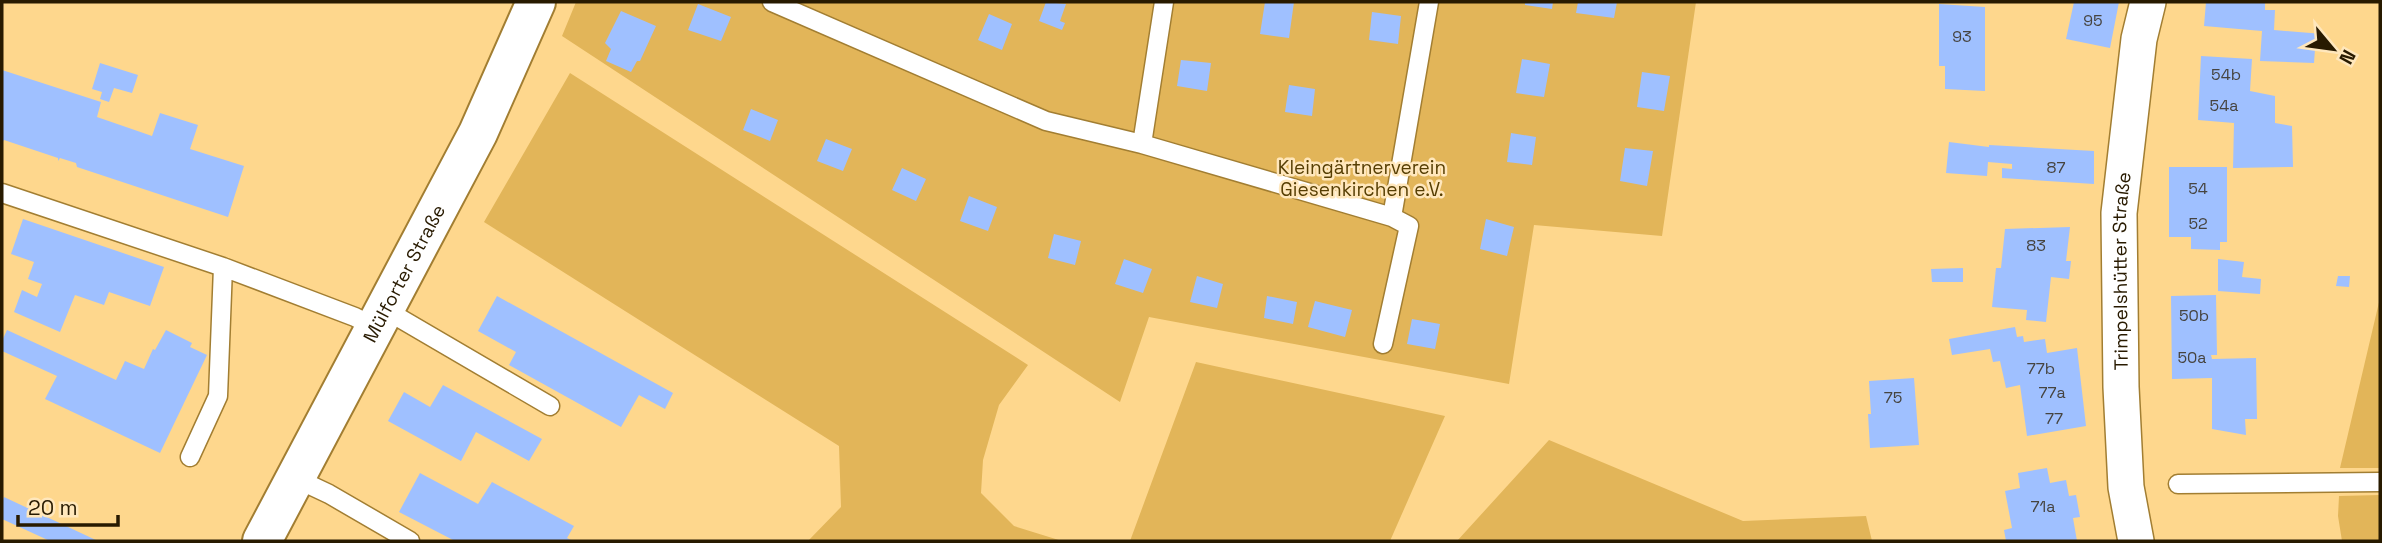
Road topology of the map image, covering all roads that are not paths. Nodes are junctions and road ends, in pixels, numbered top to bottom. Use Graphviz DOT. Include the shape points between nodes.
graph roads {
  1 [pos="536,2"];
  2 [pos="772,2"];
  3 [pos="1164,2"];
  4 [pos="1429,2"];
  5 [pos="2148,2"];
  6 [pos="1142,145"];
  7 [pos="2,193"];
  8 [pos="1392,217"];
  9 [pos="223,268"];
  10 [pos="379,318"];
  11 [pos="1383,344"];
  12 [pos="550,405"];
  13 [pos="190,457"];
  14 [pos="295,478"];
  15 [pos="2380,482"];
  16 [pos="2178,484"];
  17 [pos="262,541"];
  18 [pos="410,541"];
  19 [pos="2136,541"];
  1 -- 10 [label="main road, Mülforter Straße" via="478,133"];
  2 -- 6 [label="lane" via="1046,121"];
  3 -- 6 [label="lane"];
  4 -- 8 [label="lane"];
  5 -- 19 [label="street, Trimpelshütter Straße" via="2139,39 2119,213 2126,487"];
  6 -- 8 [label="lane"];
  7 -- 9 [label="lane"];
  8 -- 11 [label="lane" via="1409,226"];
  9 -- 10 [label="lane" via="355,317"];
  9 -- 13 [label="lane" via="218,396"];
  10 -- 12 [label="lane"];
  10 -- 14 [label="main road, Mülforter Straße"];
  14 -- 17 [label="main road, Mülforter Straße"];
  14 -- 18 [label="lane"];
  15 -- 16 [label="lane"];
}
